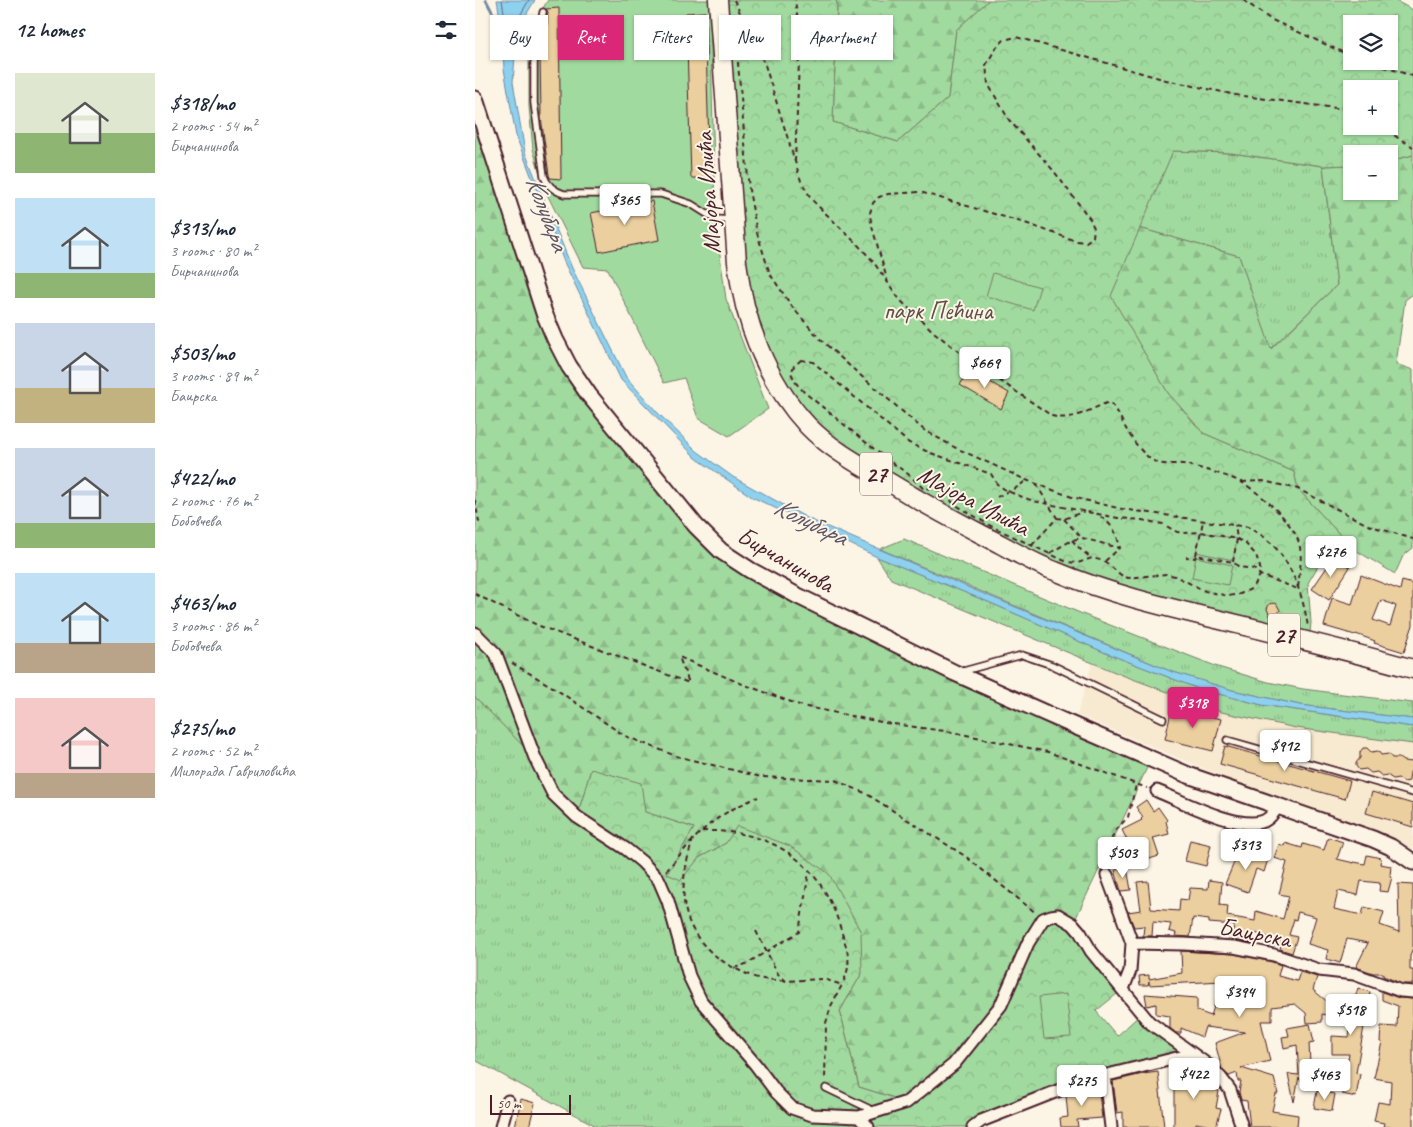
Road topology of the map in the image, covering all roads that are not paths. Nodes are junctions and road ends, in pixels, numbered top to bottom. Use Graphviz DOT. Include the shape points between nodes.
graph roads {
  1 [pos="718,0"];
  2 [pos="543,12"];
  3 [pos="475,99"];
  4 [pos="733,220"];
  5 [pos="475,633"];
  6 [pos="1413,669"];
  7 [pos="955,673"];
  8 [pos="1163,719"];
  9 [pos="1227,740"];
  10 [pos="1157,791"];
  11 [pos="1413,793"];
  12 [pos="1277,807"];
  13 [pos="1413,862"];
  14 [pos="1107,875"];
  15 [pos="1132,943"];
  16 [pos="1123,989"];
  17 [pos="1413,992"];
  18 [pos="1193,1054"];
  19 [pos="1105,1077"];
  20 [pos="826,1088"];
  21 [pos="508,1100"];
  22 [pos="876,1112"];
  23 [pos="859,1117"];
  24 [pos="501,1127"];
  25 [pos="868,1127"];
  26 [pos="973,1127"];
  27 [pos="1111,1127"];
  28 [pos="1242,1127"];
  1 -- 4 [label="main road, Мајора Илића / 27"];
  2 -- 4 [label="lane" via="534,63 534,103 548,185 565,194 661,194 691,204 715,219"];
  3 -- 7 [label="main road, Бирчанинова" via="541,305 555,339 589,395 696,526 721,551 750,570"];
  4 -- 6 [label="main road, Мајора Илића / 27" via="743,299 763,358 800,416 838,451 932,509 1054,571 1117,593"];
  5 -- 23 [label="street" via="496,654 535,758 553,794 577,817 643,862 659,880 689,976 701,1001 792,1108 812,1115"];
  7 -- 8 [label="lane" via="1022,656 1053,664"];
  7 -- 12 [label="main road, Бирчанинова" via="1188,775"];
  9 -- 11 [label="lane"];
  10 -- 12 [label="street" via="1218,818 1237,821 1263,821"];
  12 -- 13 [label="main road, Бирчанинова" via="1373,839"];
  14 -- 15 [label="street"];
  15 -- 16 [label="street" via="1130,971"];
  15 -- 17 [label="street, Баирска" via="1234,947 1274,955 1319,970 1354,974 1401,991"];
  16 -- 18 [label="street" via="1149,1022"];
  16 -- 22 [label="street" via="1073,924 1058,915 1043,919 1027,944 1001,1005 954,1064 907,1102"];
  18 -- 19 [label="street"];
  18 -- 28 [label="street" via="1226,1084"];
  19 -- 26 [label="street" via="1083,1081 981,1120"];
  19 -- 27 [label="street"];
  20 -- 22 [label="lane"];
  21 -- 24 [label="street"];
  22 -- 23 [label="street"];
  23 -- 25 [label="street"];
}
